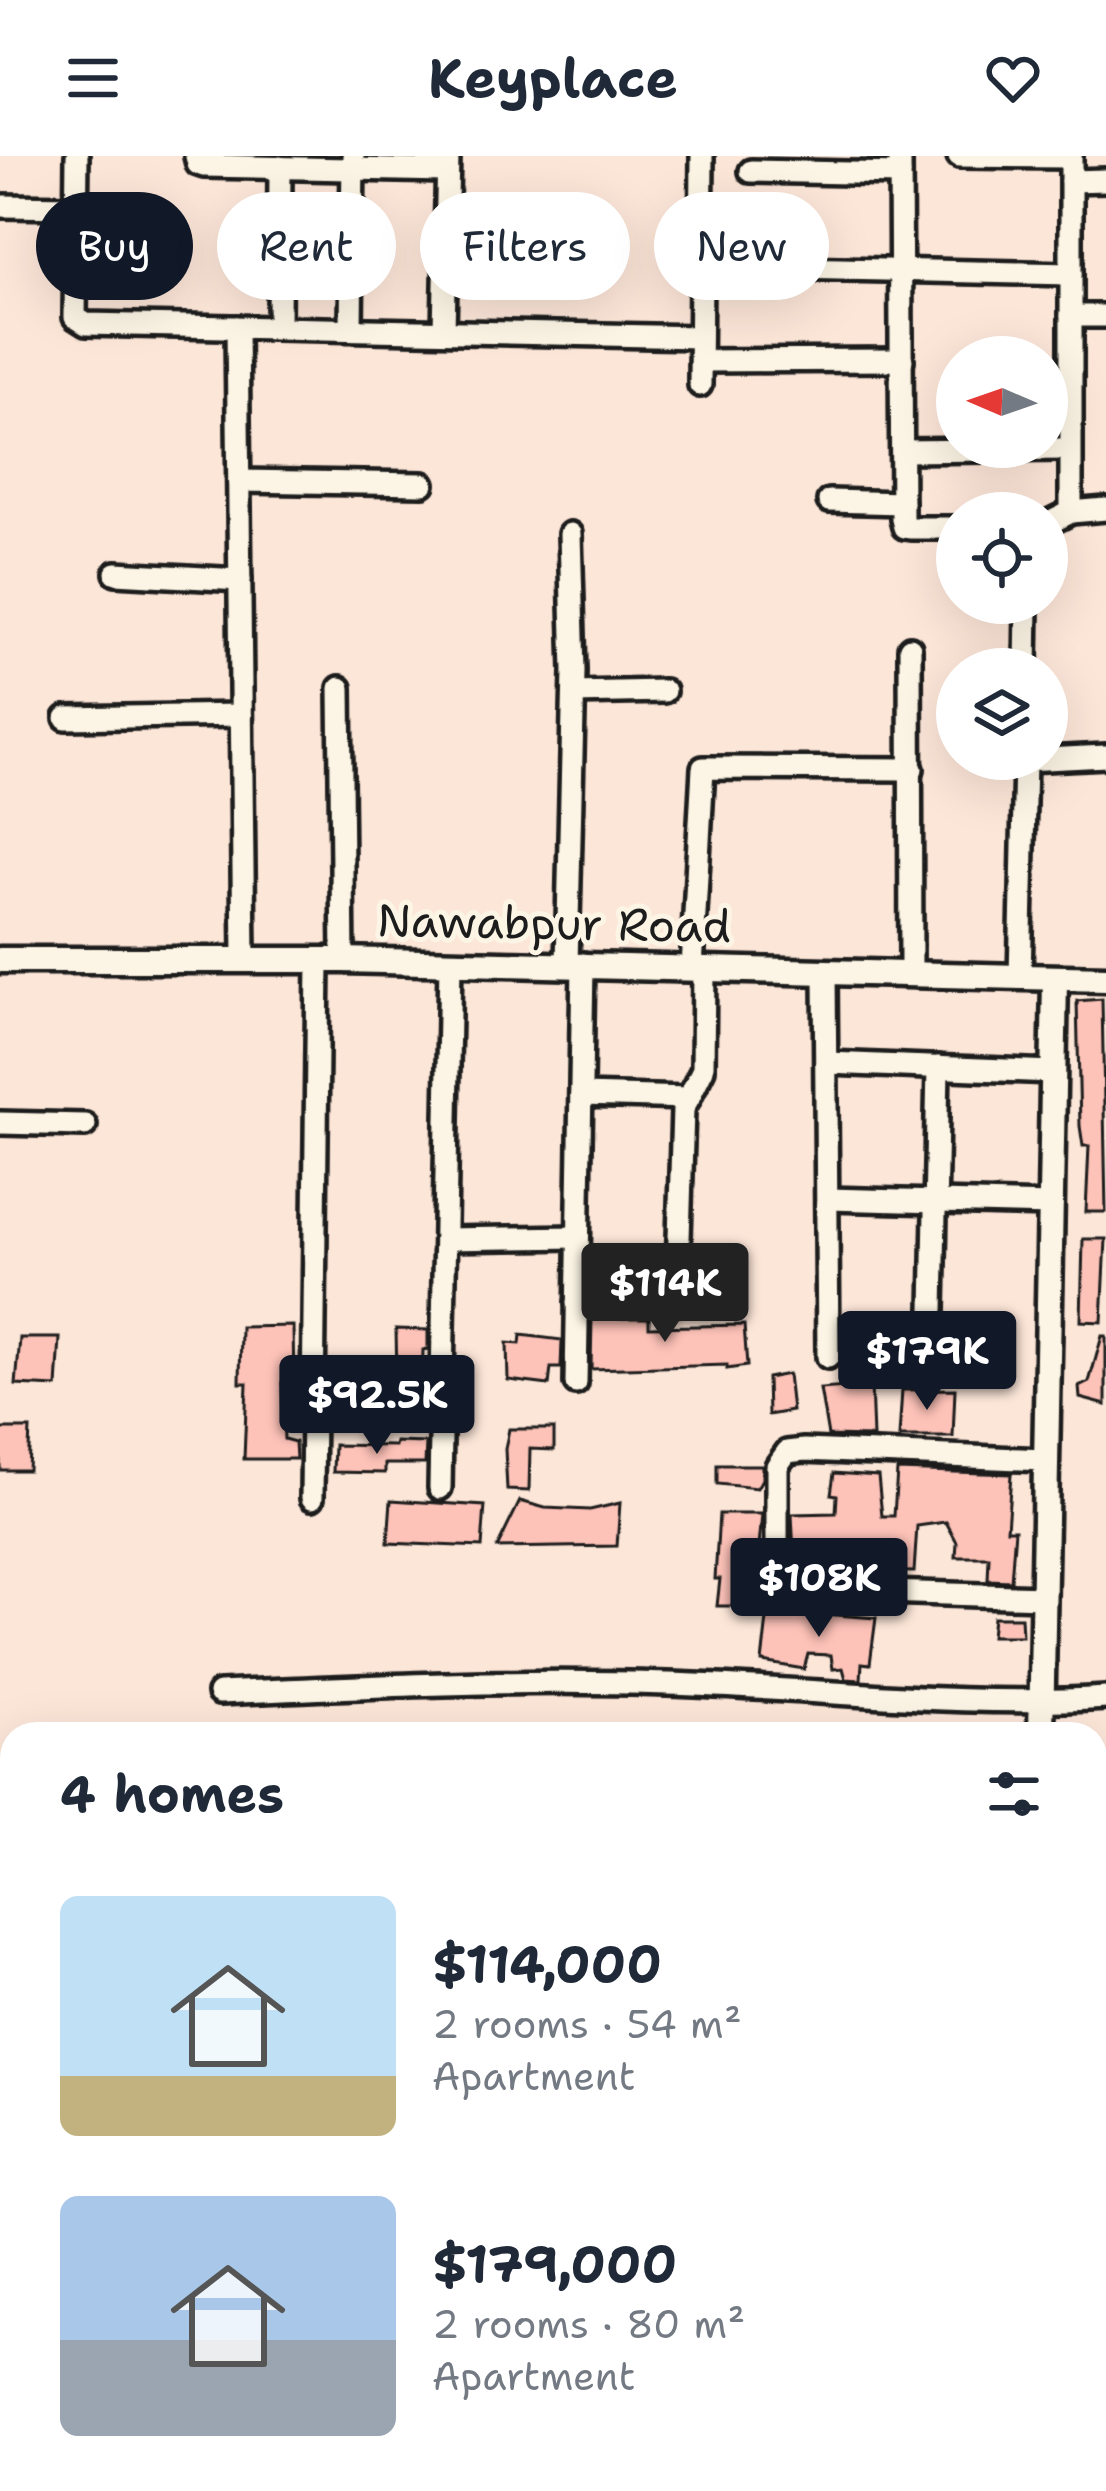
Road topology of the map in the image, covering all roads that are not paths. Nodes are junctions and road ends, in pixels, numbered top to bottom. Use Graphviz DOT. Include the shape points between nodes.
graph roads {
  1 [pos="77,156"];
  2 [pos="196,156"];
  3 [pos="702,156"];
  4 [pos="959,156"];
  5 [pos="353,162"];
  6 [pos="448,163"];
  7 [pos="900,165"];
  8 [pos="1071,165"];
  9 [pos="280,167"];
  10 [pos="751,170"];
  11 [pos="1106,180"];
  12 [pos="77,192"];
  13 [pos="702,192"];
  14 [pos="0,206"];
  15 [pos="36,206"];
  16 [pos="829,270"];
  17 [pos="901,272"];
  18 [pos="1071,274"];
  19 [pos="75,300"];
  20 [pos="701,300"];
  21 [pos="1071,316"];
  22 [pos="1106,316"];
  23 [pos="237,327"];
  24 [pos="279,328"];
  25 [pos="351,329"];
  26 [pos="445,330"];
  27 [pos="700,337"];
  28 [pos="902,360"];
  29 [pos="700,362"];
  30 [pos="700,385"];
  31 [pos="936,450"];
  32 [pos="903,451"];
  33 [pos="238,481"];
  34 [pos="423,484"];
  35 [pos="829,501"];
  36 [pos="902,503"];
  37 [pos="1106,509"];
  38 [pos="1071,512"];
  39 [pos="1068,514"];
  40 [pos="936,527"];
  41 [pos="570,534"];
  42 [pos="116,573"];
  43 [pos="240,580"];
  44 [pos="910,648"];
  45 [pos="340,688"];
  46 [pos="664,691"];
  47 [pos="574,693"];
  48 [pos="242,715"];
  49 [pos="66,718"];
  50 [pos="1106,756"];
  51 [pos="1068,758"];
  52 [pos="911,769"];
  53 [pos="1025,780"];
  54 [pos="244,958"];
  55 [pos="0,960"];
  56 [pos="331,960"];
  57 [pos="450,962"];
  58 [pos="575,964"];
  59 [pos="698,968"];
  60 [pos="825,973"];
  61 [pos="911,973"];
  62 [pos="1020,978"];
  63 [pos="1055,980"];
  64 [pos="1106,980"];
  65 [pos="828,1063"];
  66 [pos="938,1066"];
  67 [pos="1053,1072"];
  68 [pos="581,1095"];
  69 [pos="688,1098"];
  70 [pos="0,1123"];
  71 [pos="86,1125"];
  72 [pos="828,1199"];
  73 [pos="936,1201"];
  74 [pos="1052,1205"];
  75 [pos="578,1238"];
  76 [pos="445,1239"];
  77 [pos="577,1303"];
  78 [pos="933,1310"];
  79 [pos="828,1357"];
  80 [pos="576,1383"];
  81 [pos="1045,1460"];
  82 [pos="440,1488"];
  83 [pos="312,1498"];
  84 [pos="1042,1597"];
  85 [pos="220,1693"];
  86 [pos="1106,1698"];
  87 [pos="1041,1703"];
  88 [pos="1041,1722"];
  1 -- 12 [label="street"];
  2 -- 9 [label="street" via="204,166"];
  3 -- 13 [label="street"];
  4 -- 8 [label="street"];
  5 -- 6 [label="street"];
  5 -- 9 [label="street"];
  5 -- 25 [label="street"];
  6 -- 26 [label="street"];
  7 -- 10 [label="street"];
  7 -- 17 [label="street"];
  8 -- 11 [label="street"];
  8 -- 18 [label="street"];
  9 -- 24 [label="street"];
  14 -- 15 [label="street"];
  16 -- 17 [label="street"];
  17 -- 18 [label="street"];
  17 -- 28 [label="street"];
  18 -- 21 [label="street"];
  19 -- 23 [label="street" via="79,322"];
  20 -- 27 [label="street"];
  21 -- 22 [label="street"];
  21 -- 38 [label="street"];
  23 -- 24 [label="street"];
  23 -- 33 [label="street"];
  24 -- 25 [label="street"];
  25 -- 26 [label="street"];
  26 -- 27 [label="street"];
  27 -- 29 [label="street"];
  28 -- 29 [label="street"];
  28 -- 32 [label="street"];
  29 -- 30 [label="street"];
  31 -- 32 [label="street"];
  32 -- 36 [label="street"];
  33 -- 34 [label="street"];
  33 -- 43 [label="street"];
  35 -- 36 [label="street"];
  36 -- 40 [label="street" via="904,526"];
  37 -- 38 [label="street"];
  38 -- 39 [label="street"];
  41 -- 47 [label="street"];
  42 -- 43 [label="street"];
  43 -- 48 [label="street"];
  44 -- 52 [label="street"];
  45 -- 56 [label="street"];
  46 -- 47 [label="street"];
  47 -- 58 [label="street"];
  48 -- 49 [label="street"];
  48 -- 54 [label="street"];
  50 -- 51 [label="street"];
  52 -- 59 [label="street" via="703,767"];
  52 -- 61 [label="street"];
  53 -- 62 [label="street"];
  54 -- 55 [label="street, Nawabpur Road"];
  54 -- 56 [label="street, Nawabpur Road"];
  56 -- 57 [label="street, Nawabpur Road"];
  56 -- 83 [label="street"];
  57 -- 58 [label="street, Nawabpur Road"];
  57 -- 76 [label="street"];
  58 -- 59 [label="street, Nawabpur Road"];
  58 -- 68 [label="street"];
  59 -- 60 [label="street, Nawabpur Road"];
  59 -- 69 [label="street" via="703,1069"];
  60 -- 61 [label="street, Nawabpur Road"];
  60 -- 65 [label="street"];
  61 -- 62 [label="street, Nawabpur Road"];
  62 -- 63 [label="street, Nawabpur Road"];
  63 -- 64 [label="street, Nawabpur Road"];
  63 -- 67 [label="street"];
  65 -- 66 [label="street"];
  65 -- 72 [label="street"];
  66 -- 67 [label="street"];
  66 -- 73 [label="street"];
  67 -- 74 [label="street"];
  68 -- 69 [label="street"];
  68 -- 75 [label="street"];
  69 -- 77 [label="street" via="676,1303"];
  70 -- 71 [label="street"];
  72 -- 73 [label="street"];
  72 -- 79 [label="street"];
  73 -- 74 [label="street"];
  73 -- 78 [label="street"];
  74 -- 81 [label="street"];
  75 -- 76 [label="street"];
  75 -- 77 [label="street"];
  76 -- 82 [label="street"];
  77 -- 80 [label="street"];
  81 -- 84 [label="street"];
  81 -- 84 [label="street" via="804,1450 787,1452 778,1466 777,1567 790,1589"];
  84 -- 87 [label="street"];
  85 -- 87 [label="street" via="646,1683"];
  86 -- 87 [label="street"];
  87 -- 88 [label="street"];
}
